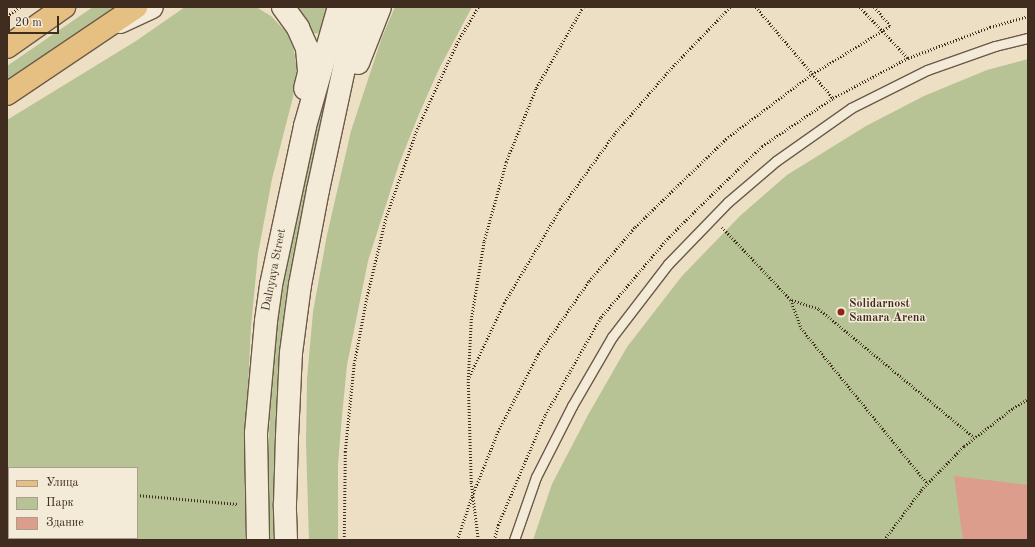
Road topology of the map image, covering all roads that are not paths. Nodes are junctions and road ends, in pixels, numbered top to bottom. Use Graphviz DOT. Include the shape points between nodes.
graph roads {
  1 [pos="64,7"];
  2 [pos="136,7"];
  3 [pos="152,7"];
  4 [pos="283,7"];
  5 [pos="339,7"];
  6 [pos="359,7"];
  7 [pos="380,7"];
  8 [pos="103,30"];
  9 [pos="1028,38"];
  10 [pos="7,47"];
  11 [pos="7,94"];
  12 [pos="318,190"];
  13 [pos="271,285"];
  14 [pos="258,540"];
  15 [pos="286,540"];
  16 [pos="514,540"];
  1 -- 10 [label="main road"];
  2 -- 8 [label="main road"];
  3 -- 8 [label="main road"];
  4 -- 13 [label="main road" via="298,28 307,48 309,73 274,222"];
  5 -- 13 [label="main road, Dalnyaya Street" via="305,126"];
  6 -- 12 [label="main road"];
  7 -- 12 [label="main road" via="362,50"];
  8 -- 11 [label="main road"];
  9 -- 16 [label="lane" via="995,46 927,70 852,108 776,161 728,202 668,264 612,337 572,406 536,477"];
  12 -- 15 [label="main road" via="300,285 292,353 284,504"];
  13 -- 14 [label="main road, Dalnyaya Street" via="256,432"];
}
